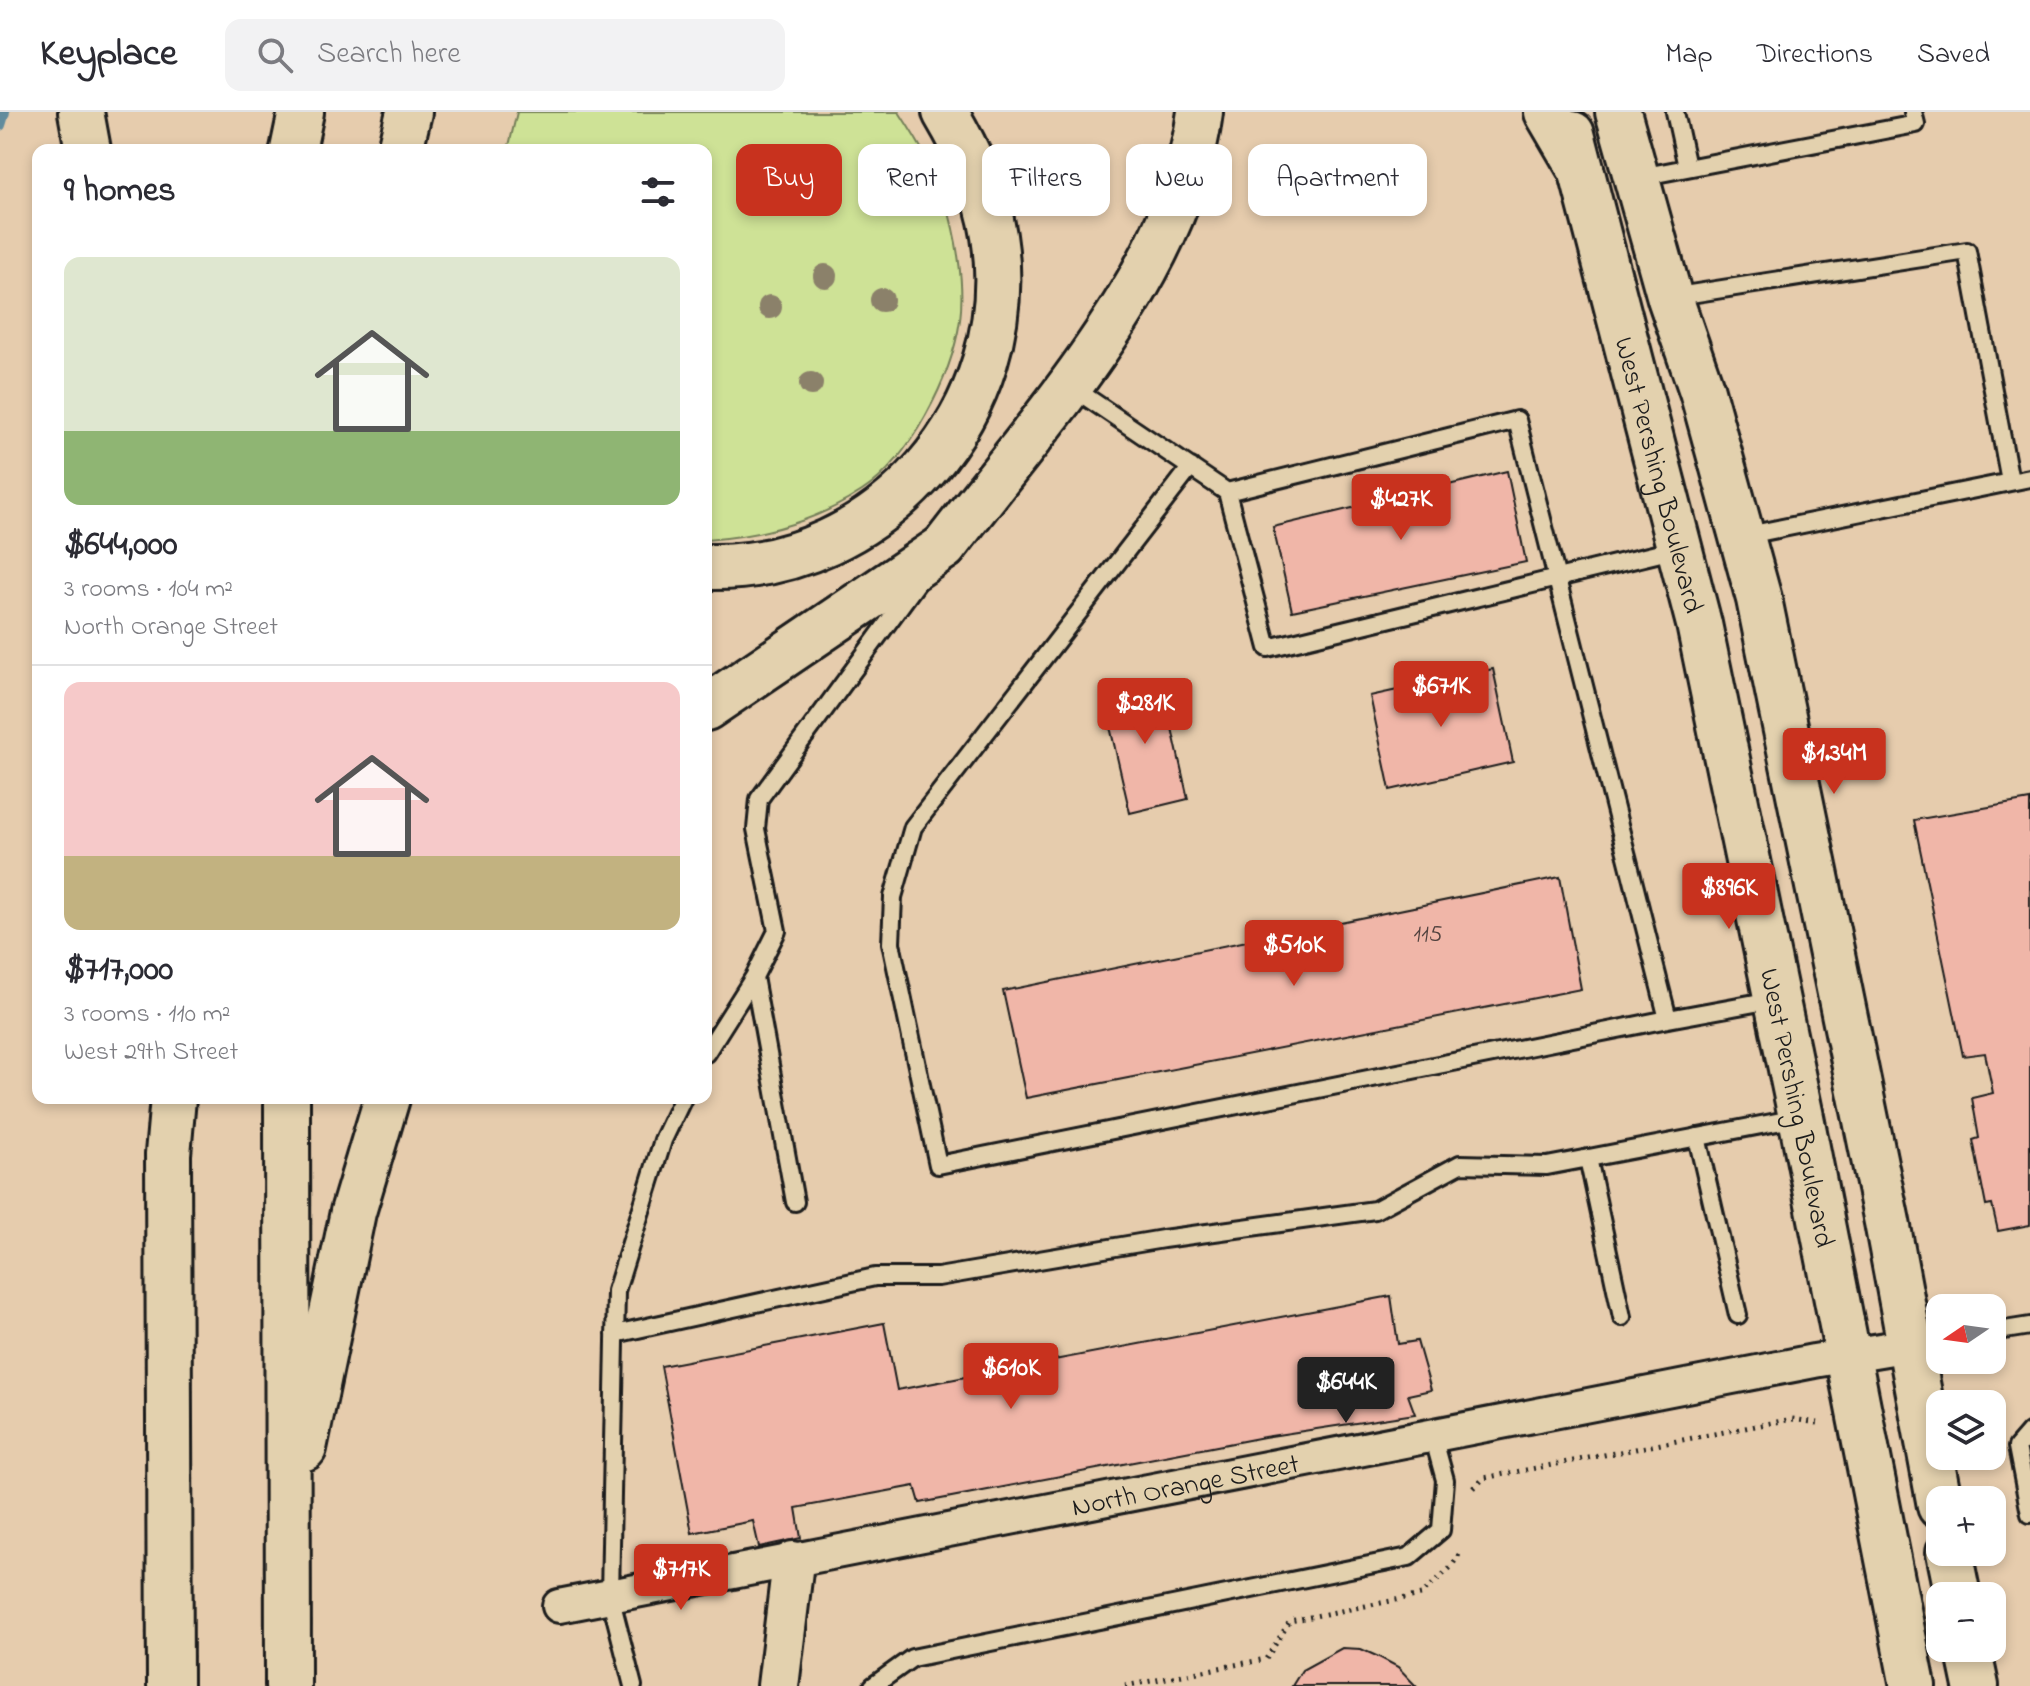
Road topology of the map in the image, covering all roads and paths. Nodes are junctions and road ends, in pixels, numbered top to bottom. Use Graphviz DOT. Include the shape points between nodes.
graph roads {
  1 [pos="81,112"];
  2 [pos="301,112"];
  3 [pos="409,112"];
  4 [pos="945,112"];
  5 [pos="1200,112"];
  6 [pos="1547,112"];
  7 [pos="1567,112"];
  8 [pos="1618,112"];
  9 [pos="1675,112"];
  10 [pos="1913,112"];
  11 [pos="87,144"];
  12 [pos="294,144"];
  13 [pos="401,144"];
  14 [pos="1687,167"];
  15 [pos="1581,170"];
  16 [pos="1634,178"];
  17 [pos="1670,298"];
  18 [pos="1067,384"];
  19 [pos="1191,467"];
  20 [pos="2030,478"];
  21 [pos="2010,481"];
  22 [pos="1227,492"];
  23 [pos="1742,537"];
  24 [pos="944,547"];
  25 [pos="1680,548"];
  26 [pos="712,567"];
  27 [pos="1558,580"];
  28 [pos="712,704"];
  29 [pos="754,977"];
  30 [pos="1778,999"];
  31 [pos="1668,1019"];
  32 [pos="712,1044"];
  33 [pos="166,1104"];
  34 [pos="172,1104"];
  35 [pos="287,1104"];
  36 [pos="385,1104"];
  37 [pos="680,1104"];
  38 [pos="1801,1117"];
  39 [pos="1697,1137"];
  40 [pos="168,1154"];
  41 [pos="1588,1158"];
  42 [pos="795,1202"];
  43 [pos="1738,1315"];
  44 [pos="1622,1317"];
  45 [pos="2030,1327"];
  46 [pos="2006,1330"];
  47 [pos="615,1334"];
  48 [pos="1925,1343"];
  49 [pos="1846,1356"];
  50 [pos="2030,1432"];
  51 [pos="1433,1436"];
  52 [pos="1938,1486"];
  53 [pos="2030,1514"];
  54 [pos="287,1525"];
  55 [pos="793,1562"];
  56 [pos="610,1596"];
  57 [pos="559,1606"];
  58 [pos="1971,1662"];
  59 [pos="170,1686"];
  60 [pos="288,1686"];
  61 [pos="633,1686"];
  62 [pos="778,1686"];
  63 [pos="873,1686"];
  64 [pos="1913,1686"];
  65 [pos="1976,1686"];
  1 -- 11 [label="main road"];
  2 -- 12 [label="main road"];
  3 -- 13 [label="main road"];
  4 -- 26 [label="main road" via="983,188 995,237 997,298 979,384 955,432 914,484 866,523 821,547 781,559"];
  5 -- 18 [label="main road" via="1189,167 1159,250"];
  6 -- 15 [label="main road"];
  7 -- 15 [label="main road, West Pershing Boulevard"];
  8 -- 16 [label="main road, West Pershing Boulevard"];
  9 -- 14 [label="lane"];
  10 -- 14 [label="lane" via="1916,124"];
  14 -- 16 [label="lane"];
  15 -- 25 [label="main road, West Pershing Boulevard"];
  16 -- 17 [label="main road, West Pershing Boulevard"];
  17 -- 21 [label="lane" via="1967,251"];
  17 -- 23 [label="main road, West Pershing Boulevard"];
  18 -- 19 [label="lane"];
  18 -- 24 [label="main road"];
  19 -- 22 [label="lane"];
  19 -- 31 [label="lane" via="913,827 893,897 891,943 938,1165"];
  20 -- 21 [label="lane"];
  21 -- 23 [label="lane"];
  22 -- 27 [label="lane" via="1268,648"];
  22 -- 27 [label="lane" via="1517,420"];
  23 -- 48 [label="main road, West Pershing Boulevard"];
  24 -- 28 [label="main road"];
  24 -- 29 [label="lane" via="759,799 756,829 777,931"];
  25 -- 27 [label="lane"];
  25 -- 30 [label="main road, West Pershing Boulevard"];
  27 -- 31 [label="lane"];
  29 -- 32 [label="lane"];
  29 -- 42 [label="lane"];
  30 -- 31 [label="lane"];
  30 -- 38 [label="main road, West Pershing Boulevard"];
  33 -- 40 [label="main road"];
  34 -- 40 [label="main road"];
  35 -- 54 [label="main road"];
  36 -- 54 [label="main road" via="353,1212"];
  37 -- 47 [label="lane" via="663,1140 616,1291"];
  38 -- 39 [label="lane"];
  38 -- 49 [label="main road, West Pershing Boulevard"];
  39 -- 41 [label="lane"];
  39 -- 43 [label="lane"];
  40 -- 59 [label="main road"];
  41 -- 44 [label="lane"];
  41 -- 47 [label="lane" via="1547,1166 1460,1164 1375,1210 938,1277 875,1277"];
  45 -- 46 [label="lane"];
  47 -- 56 [label="lane"];
  48 -- 49 [label="street, North Orange Street"];
  48 -- 52 [label="main road, West Pershing Boulevard"];
  49 -- 51 [label="street, North Orange Street"];
  49 -- 64 [label="main road, West Pershing Boulevard"];
  50 -- 53 [label="lane" via="2017,1447"];
  51 -- 55 [label="street, North Orange Street"];
  51 -- 63 [label="lane" via="1445,1480 1441,1530 1409,1557 912,1658"];
  54 -- 60 [label="main road"];
  55 -- 56 [label="street, North Orange Street"];
  55 -- 62 [label="street"];
  56 -- 57 [label="street, North Orange Street"];
  56 -- 61 [label="lane"];
  58 -- 65 [label="main road"];
}
